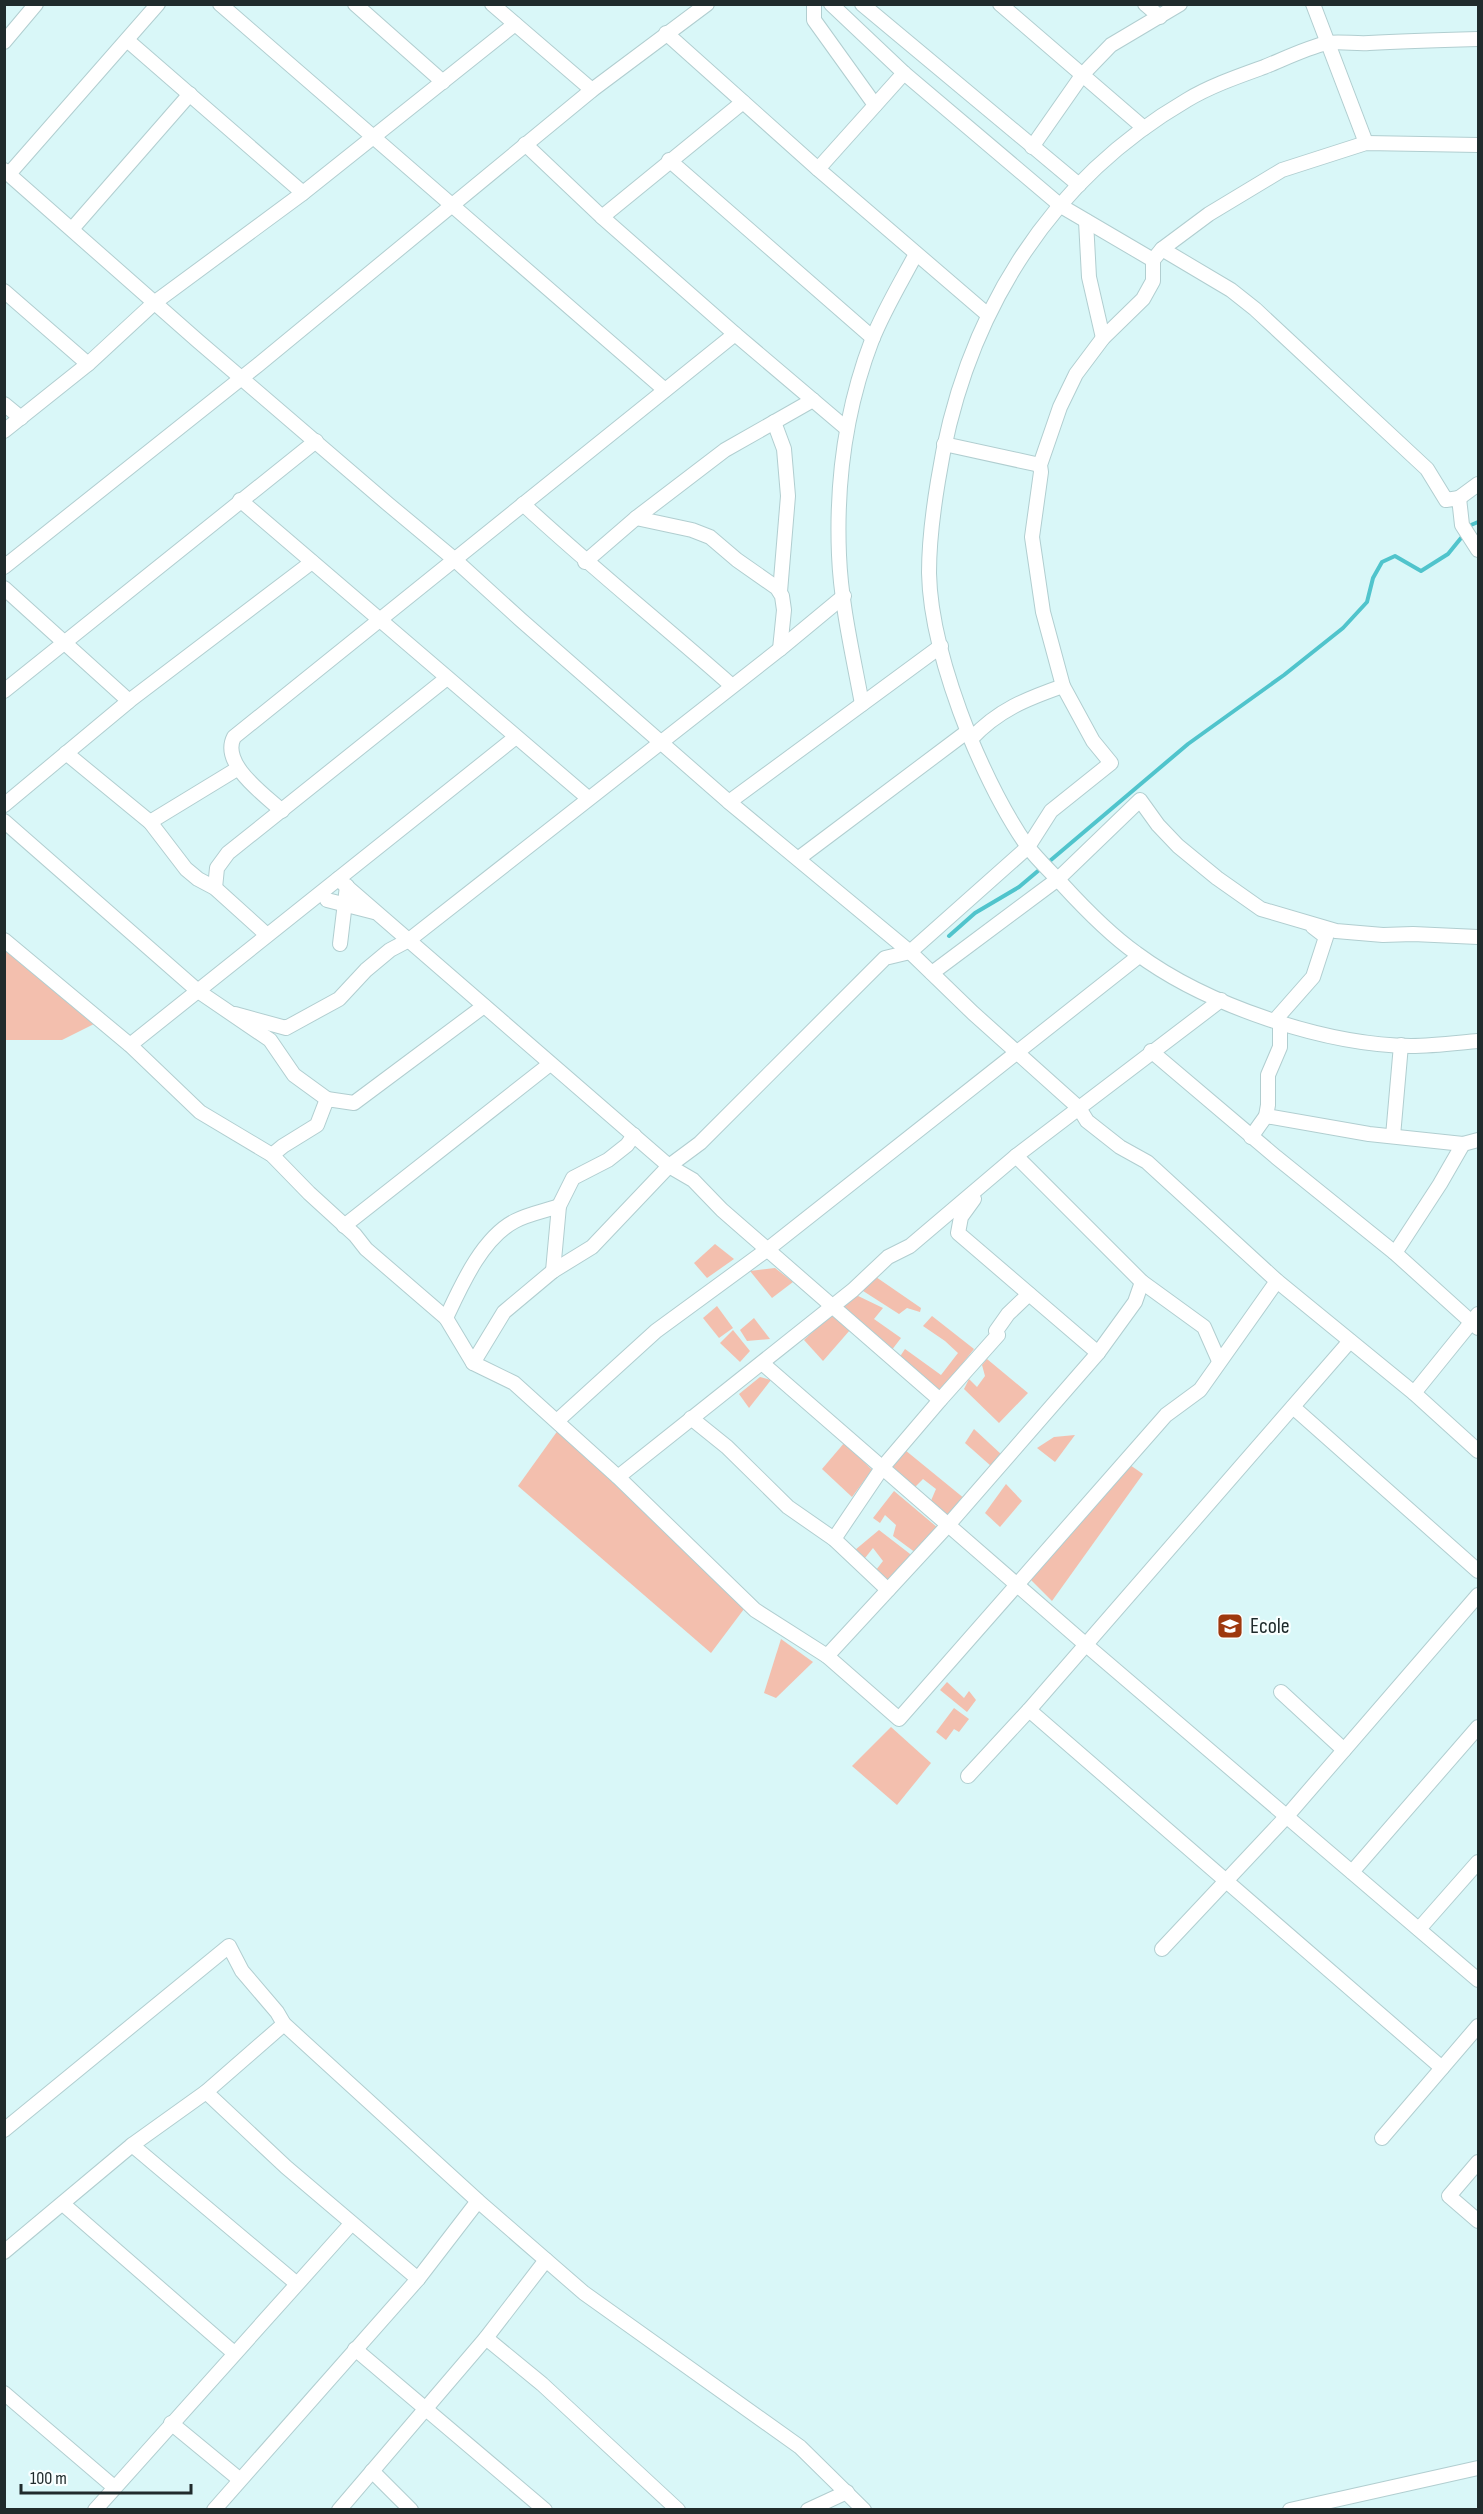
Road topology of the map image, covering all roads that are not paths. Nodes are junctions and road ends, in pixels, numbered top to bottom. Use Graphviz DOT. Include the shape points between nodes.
graph roads {
  1 [pos="36,4"];
  2 [pos="158,4"];
  3 [pos="220,4"];
  4 [pos="355,4"];
  5 [pos="492,4"];
  6 [pos="707,4"];
  7 [pos="814,4"];
  8 [pos="831,4"];
  9 [pos="862,4"];
  10 [pos="1000,4"];
  11 [pos="1145,4"];
  12 [pos="1180,4"];
  13 [pos="1313,4"];
  14 [pos="1160,17"];
  15 [pos="515,24"];
  16 [pos="666,33"];
  17 [pos="1479,39"];
  18 [pos="128,40"];
  19 [pos="4,42"];
  20 [pos="1329,43"];
  21 [pos="904,73"];
  22 [pos="1083,74"];
  23 [pos="443,82"];
  24 [pos="592,90"];
  25 [pos="190,94"];
  26 [pos="743,102"];
  27 [pos="875,105"];
  28 [pos="1144,128"];
  29 [pos="373,137"];
  30 [pos="1366,143"];
  31 [pos="525,144"];
  32 [pos="1479,145"];
  33 [pos="1032,147"];
  34 [pos="669,160"];
  35 [pos="818,169"];
  36 [pos="7,172"];
  37 [pos="1079,185"];
  38 [pos="303,193"];
  39 [pos="452,205"];
  40 [pos="1061,206"];
  41 [pos="602,217"];
  42 [pos="1086,221"];
  43 [pos="72,229"];
  44 [pos="916,254"];
  45 [pos="1158,255"];
  46 [pos="4,291"];
  47 [pos="154,303"];
  48 [pos="988,315"];
  49 [pos="735,334"];
  50 [pos="873,338"];
  51 [pos="1103,338"];
  52 [pos="88,364"];
  53 [pos="242,378"];
  54 [pos="665,390"];
  55 [pos="813,400"];
  56 [pos="4,404"];
  57 [pos="21,418"];
  58 [pos="774,422"];
  59 [pos="847,429"];
  60 [pos="4,431"];
  61 [pos="316,441"];
  62 [pos="944,444"];
  63 [pos="1040,465"];
  64 [pos="1479,484"];
  65 [pos="1459,498"];
  66 [pos="240,500"];
  67 [pos="523,504"];
  68 [pos="636,518"];
  69 [pos="1479,550"];
  70 [pos="454,559"];
  71 [pos="312,562"];
  72 [pos="585,562"];
  73 [pos="4,567"];
  74 [pos="4,588"];
  75 [pos="780,592"];
  76 [pos="844,596"];
  77 [pos="379,619"];
  78 [pos="67,643"];
  79 [pos="941,646"];
  80 [pos="780,649"];
  81 [pos="447,678"];
  82 [pos="731,686"];
  83 [pos="1063,686"];
  84 [pos="4,691"];
  85 [pos="129,701"];
  86 [pos="862,704"];
  87 [pos="969,735"];
  88 [pos="516,736"];
  89 [pos="660,742"];
  90 [pos="66,753"];
  91 [pos="237,769"];
  92 [pos="588,798"];
  93 [pos="729,802"];
  94 [pos="4,805"];
  95 [pos="282,812"];
  96 [pos="4,821"];
  97 [pos="150,822"];
  98 [pos="1028,847"];
  99 [pos="799,858"];
  100 [pos="1058,879"];
  101 [pos="343,883"];
  102 [pos="216,888"];
  103 [pos="327,900"];
  104 [pos="346,905"];
  105 [pos="378,914"];
  106 [pos="1311,925"];
  107 [pos="267,935"];
  108 [pos="1479,937"];
  109 [pos="4,940"];
  110 [pos="409,940"];
  111 [pos="340,944"];
  112 [pos="910,952"];
  113 [pos="1139,956"];
  114 [pos="932,973"];
  115 [pos="198,991"];
  116 [pos="1221,1000"];
  117 [pos="483,1006"];
  118 [pos="235,1014"];
  119 [pos="1278,1020"];
  120 [pos="1479,1041"];
  121 [pos="1401,1045"];
  122 [pos="130,1046"];
  123 [pos="1017,1051"];
  124 [pos="1151,1051"];
  125 [pos="550,1064"];
  126 [pos="327,1099"];
  127 [pos="1079,1108"];
  128 [pos="1266,1116"];
  129 [pos="634,1135"];
  130 [pos="1393,1136"];
  131 [pos="1251,1137"];
  132 [pos="1479,1140"];
  133 [pos="1463,1144"];
  134 [pos="272,1155"];
  135 [pos="1016,1155"];
  136 [pos="669,1166"];
  137 [pos="989,1179"];
  138 [pos="559,1206"];
  139 [pos="344,1226"];
  140 [pos="768,1249"];
  141 [pos="1395,1253"];
  142 [pos="553,1271"];
  143 [pos="1277,1281"];
  144 [pos="1142,1282"];
  145 [pos="1029,1294"];
  146 [pos="832,1306"];
  147 [pos="446,1318"];
  148 [pos="1476,1321"];
  149 [pos="1350,1341"];
  150 [pos="1098,1353"];
  151 [pos="1219,1361"];
  152 [pos="472,1363"];
  153 [pos="762,1363"];
  154 [pos="1414,1393"];
  155 [pos="940,1400"];
  156 [pos="1293,1407"];
  157 [pos="691,1418"];
  158 [pos="557,1421"];
  159 [pos="1479,1451"];
  160 [pos="882,1468"];
  161 [pos="618,1477"];
  162 [pos="949,1524"];
  163 [pos="834,1539"];
  164 [pos="1479,1572"];
  165 [pos="1017,1582"];
  166 [pos="888,1590"];
  167 [pos="1479,1595"];
  168 [pos="1085,1644"];
  169 [pos="827,1656"];
  170 [pos="1281,1692"];
  171 [pos="1029,1710"];
  172 [pos="1479,1727"];
  173 [pos="1344,1750"];
  174 [pos="968,1776"];
  175 [pos="1287,1816"];
  176 [pos="1479,1862"];
  177 [pos="1352,1872"];
  178 [pos="1226,1881"];
  179 [pos="1419,1929"];
  180 [pos="1162,1949"];
  181 [pos="1479,1980"];
  182 [pos="284,2024"];
  183 [pos="1479,2026"];
  184 [pos="1442,2068"];
  185 [pos="206,2092"];
  186 [pos="4,2130"];
  187 [pos="1382,2138"];
  188 [pos="132,2145"];
  189 [pos="1479,2162"];
  190 [pos="478,2201"];
  191 [pos="63,2204"];
  192 [pos="1479,2221"];
  193 [pos="351,2224"];
  194 [pos="4,2252"];
  195 [pos="546,2260"];
  196 [pos="418,2279"];
  197 [pos="296,2283"];
  198 [pos="486,2338"];
  199 [pos="355,2349"];
  200 [pos="234,2353"];
  201 [pos="4,2393"];
  202 [pos="426,2407"];
  203 [pos="171,2424"];
  204 [pos="1479,2468"];
  205 [pos="372,2471"];
  206 [pos="239,2479"];
  207 [pos="114,2487"];
  208 [pos="847,2492"];
  209 [pos="95,2510"];
  210 [pos="214,2510"];
  211 [pos="339,2510"];
  212 [pos="411,2510"];
  213 [pos="545,2510"];
  214 [pos="678,2510"];
  215 [pos="808,2510"];
  216 [pos="864,2510"];
  217 [pos="1290,2510"];
  1 -- 19 [label="street"];
  2 -- 18 [label="street"];
  3 -- 29 [label="street"];
  4 -- 23 [label="street"];
  5 -- 15 [label="street"];
  6 -- 16 [label="street"];
  7 -- 27 [label="street" via="814,20"];
  8 -- 21 [label="street"];
  9 -- 33 [label="street"];
  10 -- 22 [label="street"];
  11 -- 14 [label="street"];
  12 -- 14 [label="street"];
  13 -- 20 [label="street"];
  14 -- 22 [label="street" via="1111,45"];
  15 -- 23 [label="street"];
  15 -- 24 [label="street"];
  16 -- 24 [label="street"];
  16 -- 26 [label="street"];
  17 -- 20 [label="street"];
  18 -- 25 [label="street"];
  18 -- 36 [label="street"];
  20 -- 28 [label="street" via="1189,98"];
  20 -- 30 [label="street"];
  21 -- 27 [label="street"];
  21 -- 40 [label="street"];
  22 -- 28 [label="street"];
  22 -- 33 [label="street"];
  23 -- 29 [label="street"];
  24 -- 31 [label="street"];
  25 -- 38 [label="street"];
  25 -- 43 [label="street"];
  26 -- 34 [label="street"];
  26 -- 35 [label="street"];
  27 -- 35 [label="street"];
  28 -- 37 [label="street"];
  29 -- 38 [label="street"];
  29 -- 39 [label="street"];
  30 -- 32 [label="street"];
  30 -- 45 [label="street" via="1282,170 1209,214"];
  31 -- 39 [label="street"];
  31 -- 41 [label="street"];
  33 -- 37 [label="street"];
  34 -- 41 [label="street"];
  34 -- 50 [label="street"];
  35 -- 44 [label="street"];
  36 -- 43 [label="street"];
  37 -- 40 [label="street"];
  38 -- 47 [label="street"];
  39 -- 53 [label="street"];
  39 -- 54 [label="street"];
  40 -- 42 [label="street"];
  40 -- 48 [label="street" via="1013,270"];
  41 -- 49 [label="street"];
  42 -- 45 [label="street"];
  42 -- 51 [label="street" via="1089,277"];
  43 -- 47 [label="street"];
  44 -- 48 [label="street"];
  44 -- 50 [label="street"];
  45 -- 51 [label="street" via="1153,281 1143,299"];
  45 -- 65 [label="street" via="1231,290 1255,309 1427,469 1446,500"];
  46 -- 52 [label="street"];
  47 -- 52 [label="street"];
  47 -- 53 [label="street"];
  48 -- 62 [label="street" via="955,396"];
  49 -- 54 [label="street"];
  49 -- 55 [label="street"];
  50 -- 59 [label="street"];
  51 -- 63 [label="street" via="1075,376"];
  52 -- 57 [label="street"];
  53 -- 61 [label="street"];
  53 -- 73 [label="street"];
  54 -- 67 [label="street"];
  55 -- 58 [label="street"];
  55 -- 59 [label="street"];
  56 -- 57 [label="street"];
  57 -- 60 [label="street"];
  58 -- 68 [label="street" via="725,450"];
  58 -- 75 [label="street" via="784,449 788,496"];
  59 -- 76 [label="street" via="839,491 839,557"];
  61 -- 66 [label="street"];
  61 -- 70 [label="street"];
  62 -- 63 [label="street"];
  62 -- 79 [label="street" via="932,517 929,576"];
  63 -- 83 [label="street" via="1032,537 1043,612"];
  64 -- 65 [label="street"];
  65 -- 69 [label="street" via="1462,525"];
  66 -- 71 [label="street"];
  66 -- 78 [label="street"];
  67 -- 70 [label="street"];
  67 -- 72 [label="street"];
  68 -- 72 [label="street"];
  68 -- 75 [label="street" via="710,537"];
  70 -- 77 [label="street"];
  70 -- 89 [label="street"];
  71 -- 77 [label="street"];
  71 -- 85 [label="street"];
  72 -- 82 [label="street"];
  74 -- 78 [label="street"];
  75 -- 80 [label="street" via="784,610"];
  76 -- 80 [label="street"];
  76 -- 86 [label="street"];
  77 -- 81 [label="street"];
  77 -- 91 [label="street" via="234,737 232,754"];
  78 -- 84 [label="street"];
  78 -- 85 [label="street"];
  79 -- 86 [label="street"];
  79 -- 87 [label="street"];
  80 -- 82 [label="street"];
  81 -- 88 [label="street"];
  81 -- 95 [label="street"];
  82 -- 89 [label="street"];
  83 -- 87 [label="street" via="1005,710"];
  83 -- 98 [label="street" via="1093,741 1111,763 1051,811"];
  85 -- 90 [label="street"];
  86 -- 93 [label="street"];
  87 -- 98 [label="street"];
  87 -- 99 [label="street"];
  88 -- 92 [label="street"];
  88 -- 101 [label="street"];
  89 -- 92 [label="street"];
  89 -- 93 [label="street"];
  90 -- 94 [label="street"];
  90 -- 97 [label="street"];
  91 -- 95 [label="street"];
  91 -- 97 [label="street"];
  92 -- 110 [label="street"];
  93 -- 99 [label="street"];
  95 -- 102 [label="street" via="228,853 218,868"];
  96 -- 115 [label="street"];
  97 -- 102 [label="street" via="186,869"];
  98 -- 100 [label="street"];
  98 -- 112 [label="street"];
  99 -- 112 [label="street"];
  100 -- 106 [label="street" via="1140,800 1178,846 1244,898 1261,909"];
  100 -- 113 [label="street"];
  100 -- 114 [label="street"];
  101 -- 104 [label="street"];
  101 -- 105 [label="street"];
  101 -- 107 [label="street"];
  102 -- 107 [label="street"];
  103 -- 104 [label="street"];
  104 -- 105 [label="street"];
  104 -- 111 [label="street"];
  105 -- 110 [label="street"];
  106 -- 108 [label="street" via="1383,935"];
  106 -- 119 [label="street" via="1326,937 1313,977"];
  107 -- 115 [label="street"];
  109 -- 122 [label="street"];
  110 -- 117 [label="street"];
  110 -- 118 [label="street" via="374,963 339,999 286,1028"];
  112 -- 114 [label="street"];
  112 -- 136 [label="street" via="885,958 700,1143"];
  113 -- 116 [label="street"];
  113 -- 123 [label="street"];
  114 -- 123 [label="street"];
  115 -- 118 [label="street"];
  115 -- 122 [label="street"];
  116 -- 119 [label="street"];
  116 -- 124 [label="street"];
  117 -- 125 [label="street"];
  117 -- 126 [label="street" via="354,1103"];
  118 -- 126 [label="street" via="270,1040 294,1076"];
  119 -- 121 [label="street" via="1294,1028 1347,1040"];
  119 -- 128 [label="street" via="1280,1047 1268,1076"];
  120 -- 121 [label="street"];
  121 -- 130 [label="street"];
  122 -- 134 [label="street" via="200,1112"];
  123 -- 127 [label="street"];
  123 -- 140 [label="street"];
  124 -- 127 [label="street"];
  124 -- 131 [label="street"];
  125 -- 129 [label="street"];
  125 -- 139 [label="street"];
  126 -- 134 [label="street" via="317,1125"];
  127 -- 135 [label="street"];
  127 -- 143 [label="street" via="1087,1121 1147,1162"];
  128 -- 130 [label="street"];
  128 -- 131 [label="street"];
  129 -- 136 [label="street"];
  129 -- 138 [label="street" via="608,1160 573,1178"];
  130 -- 133 [label="street"];
  131 -- 141 [label="street"];
  132 -- 133 [label="street"];
  133 -- 141 [label="street"];
  134 -- 139 [label="street"];
  135 -- 137 [label="street"];
  135 -- 144 [label="street"];
  136 -- 140 [label="street" via="693,1180"];
  136 -- 142 [label="street" via="592,1247"];
  137 -- 145 [label="street" via="961,1217 958,1233"];
  137 -- 146 [label="street"];
  138 -- 142 [label="street"];
  138 -- 147 [label="street" via="514,1221 493,1239 466,1274"];
  139 -- 147 [label="street"];
  140 -- 146 [label="street"];
  140 -- 158 [label="street" via="656,1331"];
  141 -- 148 [label="street"];
  142 -- 152 [label="street" via="504,1312"];
  143 -- 149 [label="street"];
  143 -- 151 [label="street"];
  144 -- 150 [label="street" via="1135,1302"];
  144 -- 151 [label="street" via="1204,1327"];
  145 -- 150 [label="street"];
  145 -- 155 [label="street" via="1008,1314 996,1331 998,1335"];
  146 -- 153 [label="street"];
  146 -- 155 [label="street"];
  147 -- 152 [label="street"];
  148 -- 154 [label="street"];
  149 -- 154 [label="street"];
  149 -- 156 [label="street"];
  150 -- 162 [label="street"];
  151 -- 165 [label="street" via="1200,1390 1166,1415"];
  152 -- 158 [label="street" via="514,1383"];
  153 -- 157 [label="street"];
  153 -- 160 [label="street"];
  154 -- 159 [label="street"];
  155 -- 160 [label="street"];
  156 -- 164 [label="street"];
  156 -- 168 [label="street"];
  157 -- 161 [label="street"];
  157 -- 163 [label="street" via="788,1507"];
  158 -- 161 [label="street"];
  160 -- 162 [label="street"];
  160 -- 163 [label="street"];
  161 -- 169 [label="street" via="755,1610"];
  162 -- 165 [label="street"];
  162 -- 166 [label="street"];
  163 -- 166 [label="street"];
  165 -- 168 [label="street"];
  165 -- 169 [label="street" via="898,1719"];
  166 -- 169 [label="street"];
  167 -- 173 [label="street"];
  168 -- 171 [label="street"];
  168 -- 175 [label="street"];
  170 -- 173 [label="street"];
  171 -- 174 [label="street"];
  171 -- 178 [label="street"];
  172 -- 177 [label="street"];
  173 -- 175 [label="street"];
  175 -- 177 [label="street"];
  175 -- 178 [label="street"];
  176 -- 179 [label="street"];
  177 -- 179 [label="street"];
  178 -- 180 [label="street"];
  178 -- 184 [label="street"];
  179 -- 181 [label="street"];
  182 -- 185 [label="street"];
  182 -- 186 [label="street" via="242,1971 229,1946"];
  182 -- 190 [label="street"];
  183 -- 184 [label="street"];
  184 -- 187 [label="street"];
  185 -- 188 [label="street"];
  185 -- 193 [label="street"];
  188 -- 191 [label="street"];
  188 -- 197 [label="street"];
  189 -- 192 [label="street" via="1449,2196"];
  190 -- 195 [label="street"];
  190 -- 196 [label="street"];
  191 -- 194 [label="street"];
  191 -- 200 [label="street"];
  193 -- 196 [label="street"];
  193 -- 197 [label="street"];
  195 -- 198 [label="street"];
  195 -- 208 [label="street" via="632,2329 800,2447"];
  196 -- 199 [label="street"];
  197 -- 200 [label="street"];
  198 -- 202 [label="street"];
  198 -- 214 [label="street" via="542,2384"];
  199 -- 202 [label="street"];
  199 -- 206 [label="street"];
  200 -- 203 [label="street"];
  201 -- 207 [label="street"];
  202 -- 205 [label="street"];
  202 -- 213 [label="street"];
  203 -- 206 [label="street"];
  203 -- 207 [label="street"];
  204 -- 217 [label="street"];
  205 -- 211 [label="street"];
  205 -- 212 [label="street"];
  206 -- 210 [label="street"];
  207 -- 209 [label="street"];
  208 -- 215 [label="street"];
  208 -- 216 [label="street"];
}
